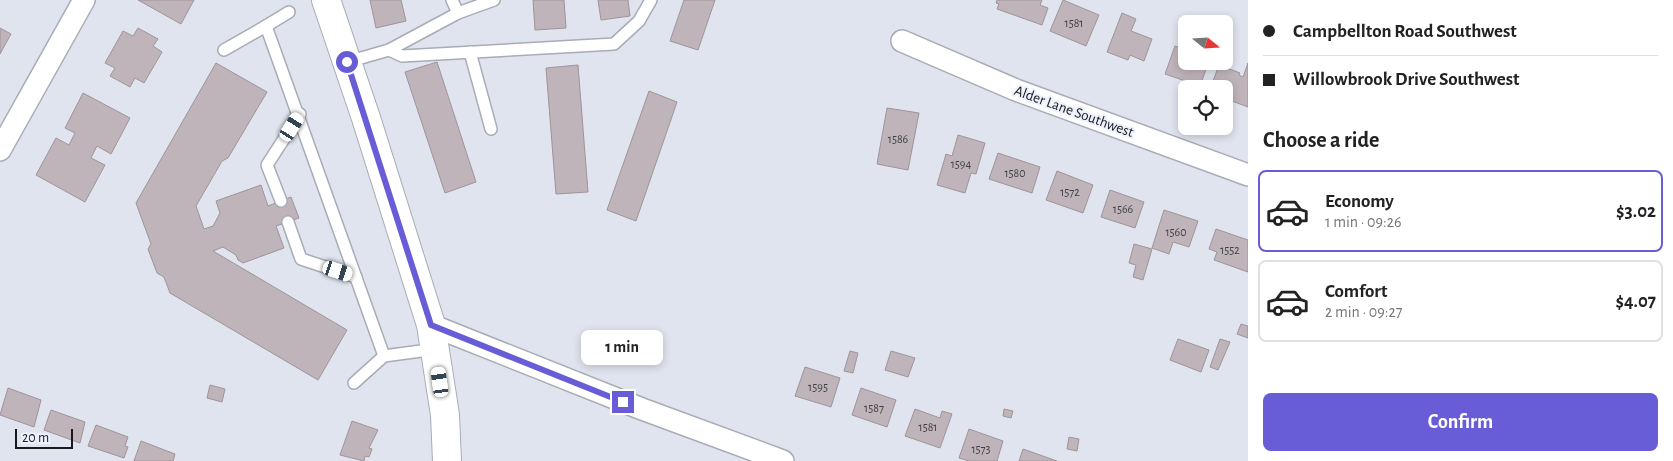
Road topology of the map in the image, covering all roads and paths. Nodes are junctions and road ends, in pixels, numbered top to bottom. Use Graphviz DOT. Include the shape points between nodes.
graph roads {
  1 [pos="84,0"];
  2 [pos="326,0"];
  3 [pos="452,0"];
  4 [pos="494,0"];
  5 [pos="651,0"];
  6 [pos="290,12"];
  7 [pos="458,14"];
  8 [pos="266,26"];
  9 [pos="902,41"];
  10 [pos="224,50"];
  11 [pos="389,50"];
  12 [pos="470,52"];
  13 [pos="347,62"];
  14 [pos="300,114"];
  15 [pos="491,129"];
  16 [pos="0,150"];
  17 [pos="1248,176"];
  18 [pos="281,201"];
  19 [pos="288,222"];
  20 [pos="356,277"];
  21 [pos="433,337"];
  22 [pos="384,356"];
  23 [pos="354,383"];
  24 [pos="446,461"];
  25 [pos="783,461"];
  1 -- 16 [label="street"];
  2 -- 13 [label="main road"];
  3 -- 7 [label="lane"];
  4 -- 7 [label="lane"];
  5 -- 12 [label="lane" via="639,21 614,44"];
  6 -- 8 [label="lane"];
  7 -- 11 [label="lane"];
  8 -- 10 [label="lane"];
  8 -- 14 [label="lane"];
  9 -- 17 [label="street, Alder Lane Southwest" via="1016,90"];
  11 -- 12 [label="lane" via="402,56"];
  11 -- 13 [label="lane"];
  12 -- 15 [label="lane"];
  13 -- 21 [label="main road"];
  14 -- 18 [label="lane" via="267,165"];
  14 -- 20 [label="lane"];
  19 -- 20 [label="lane" via="301,259"];
  20 -- 22 [label="lane"];
  21 -- 22 [label="lane"];
  21 -- 24 [label="main road" via="445,415"];
  21 -- 25 [label="street"];
  22 -- 23 [label="lane"];
}
